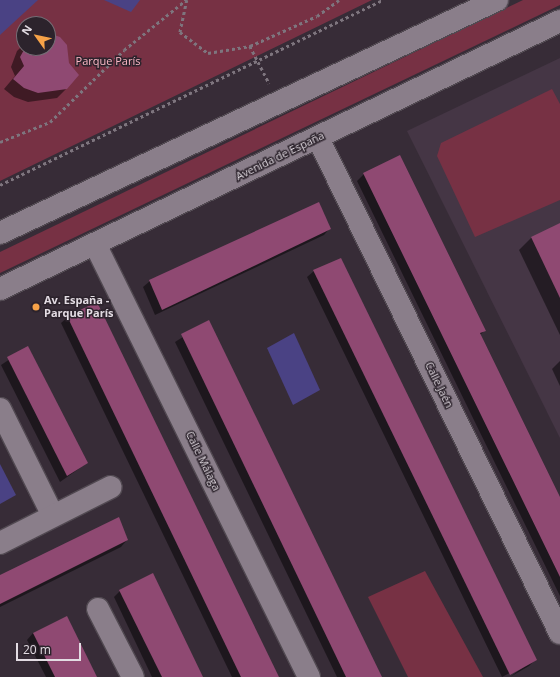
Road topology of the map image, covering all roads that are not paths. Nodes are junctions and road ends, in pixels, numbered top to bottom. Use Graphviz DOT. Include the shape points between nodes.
graph roads {
  1 [pos="497,0"];
  2 [pos="560,21"];
  3 [pos="318,138"];
  4 [pos="0,233"];
  5 [pos="96,246"];
  6 [pos="0,289"];
  7 [pos="0,409"];
  8 [pos="111,486"];
  9 [pos="53,516"];
  10 [pos="0,543"];
  11 [pos="98,608"];
  12 [pos="560,633"];
  13 [pos="132,677"];
  14 [pos="309,677"];
  1 -- 4 [label="street"];
  2 -- 3 [label="street, Avenida de España"];
  3 -- 5 [label="street, Avenida de España"];
  3 -- 12 [label="street, Calle Jaén"];
  5 -- 6 [label="street, Avenida de España"];
  5 -- 14 [label="street, Calle Málaga"];
  7 -- 9 [label="street"];
  8 -- 9 [label="street"];
  9 -- 10 [label="street"];
  11 -- 13 [label="street"];
}
